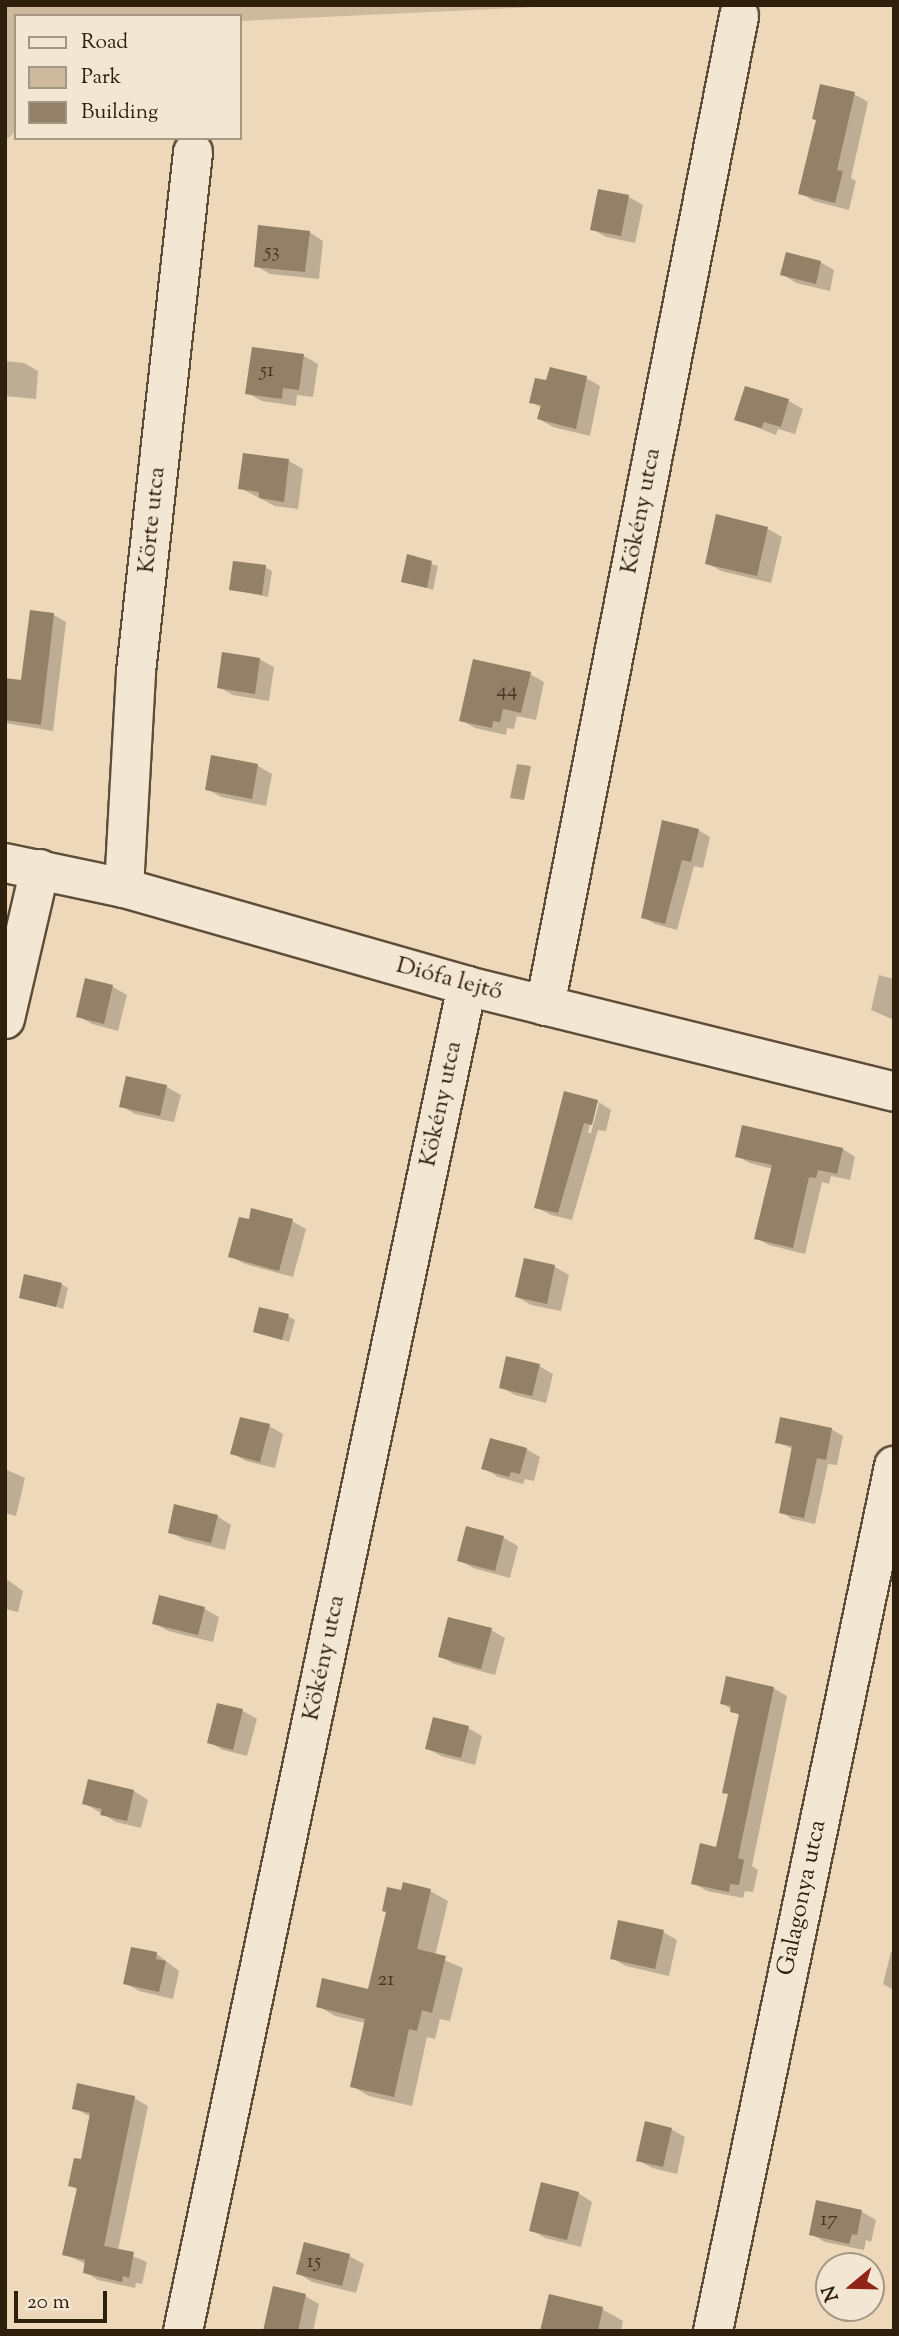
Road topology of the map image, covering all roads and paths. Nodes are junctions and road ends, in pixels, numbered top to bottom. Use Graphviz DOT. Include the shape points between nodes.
graph roads {
  1 [pos="739,16"];
  2 [pos="193,152"];
  3 [pos="22,866"];
  4 [pos="124,888"];
  5 [pos="467,986"];
  6 [pos="545,1006"];
  7 [pos="5,1018"];
  8 [pos="894,1092"];
  9 [pos="894,1466"];
  10 [pos="183,2331"];
  11 [pos="713,2331"];
  1 -- 6 [label="street, Kökény utca"];
  2 -- 4 [label="street, Körte utca" via="136,672"];
  3 -- 4 [label="street, Diófa lejtő"];
  3 -- 7 [label="street"];
  4 -- 5 [label="street, Diófa lejtő"];
  5 -- 6 [label="street, Diófa lejtő"];
  5 -- 10 [label="street, Kökény utca"];
  6 -- 8 [label="street, Diófa lejtő"];
  9 -- 11 [label="street, Galagonya utca"];
}
